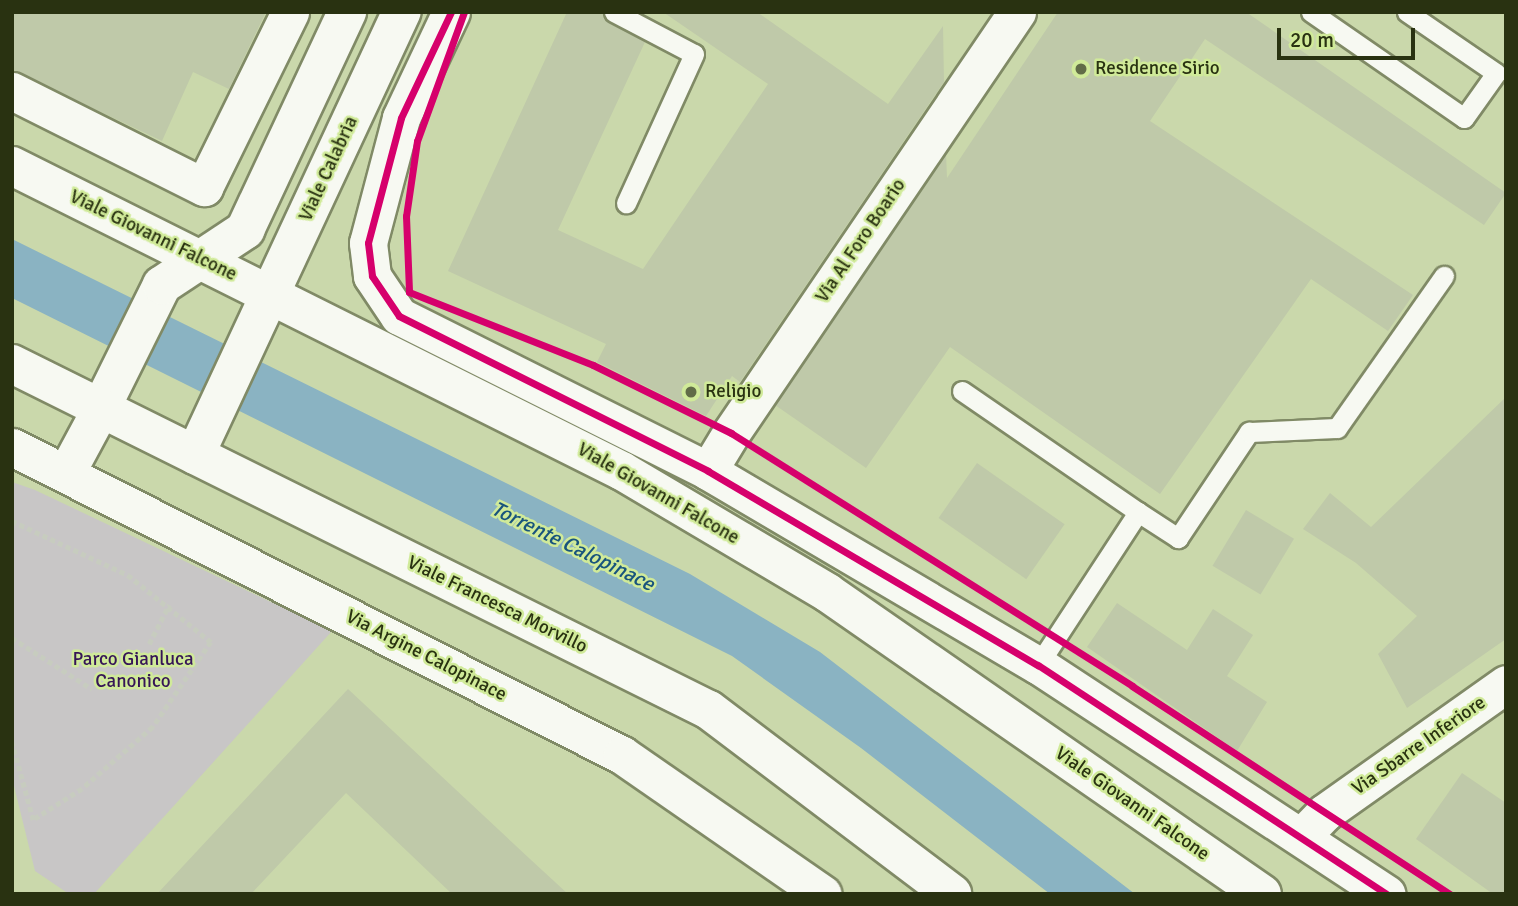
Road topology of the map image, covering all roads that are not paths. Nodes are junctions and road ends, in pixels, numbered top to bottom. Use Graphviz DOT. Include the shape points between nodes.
graph roads {
  1 [pos="290,12"];
  2 [pos="347,12"];
  3 [pos="402,12"];
  4 [pos="451,12"];
  5 [pos="614,12"];
  6 [pos="1017,12"];
  7 [pos="1311,12"];
  8 [pos="1407,12"];
  9 [pos="12,91"];
  10 [pos="12,166"];
  11 [pos="626,202"];
  12 [pos="199,259"];
  13 [pos="1444,276"];
  14 [pos="263,310"];
  15 [pos="12,363"];
  16 [pos="962,391"];
  17 [pos="108,394"];
  18 [pos="202,442"];
  19 [pos="12,447"];
  20 [pos="708,471"];
  21 [pos="66,473"];
  22 [pos="1138,512"];
  23 [pos="1038,665"];
  24 [pos="1497,704"];
  25 [pos="1302,836"];
  26 [pos="823,894"];
  27 [pos="951,894"];
  28 [pos="1262,894"];
  29 [pos="1387,894"];
  1 -- 9 [label="street" via="204,187"];
  2 -- 12 [label="main road" via="245,230"];
  3 -- 14 [label="main road, Viale Calabria"];
  4 -- 20 [label="street" via="401,118 368,243 372,276 399,316"];
  5 -- 11 [label="lane" via="694,54"];
  6 -- 20 [label="street, Via Al Foro Boario"];
  7 -- 8 [label="lane" via="1464,118 1496,73"];
  10 -- 12 [label="main road, Viale Giovanni Falcone"];
  12 -- 14 [label="main road, Viale Giovanni Falcone"];
  12 -- 17 [label="main road" via="162,285"];
  13 -- 22 [label="lane" via="1337,428 1249,432 1178,538"];
  14 -- 18 [label="main road, Viale Calabria"];
  14 -- 28 [label="main road, Viale Giovanni Falcone" via="622,471 828,593"];
  15 -- 17 [label="main road, Viale Francesca Morvillo"];
  16 -- 22 [label="lane"];
  17 -- 18 [label="main road, Viale Francesca Morvillo"];
  17 -- 21 [label="street"];
  18 -- 27 [label="main road, Viale Francesca Morvillo" via="709,710"];
  19 -- 21 [label="street, Via Argine Calopinace"];
  20 -- 23 [label="street"];
  21 -- 26 [label="street, Via Argine Calopinace" via="622,755"];
  22 -- 23 [label="lane"];
  23 -- 25 [label="street"];
  24 -- 25 [label="street, Via Sbarre Inferiore" via="1324,813"];
  25 -- 29 [label="street"];
}
